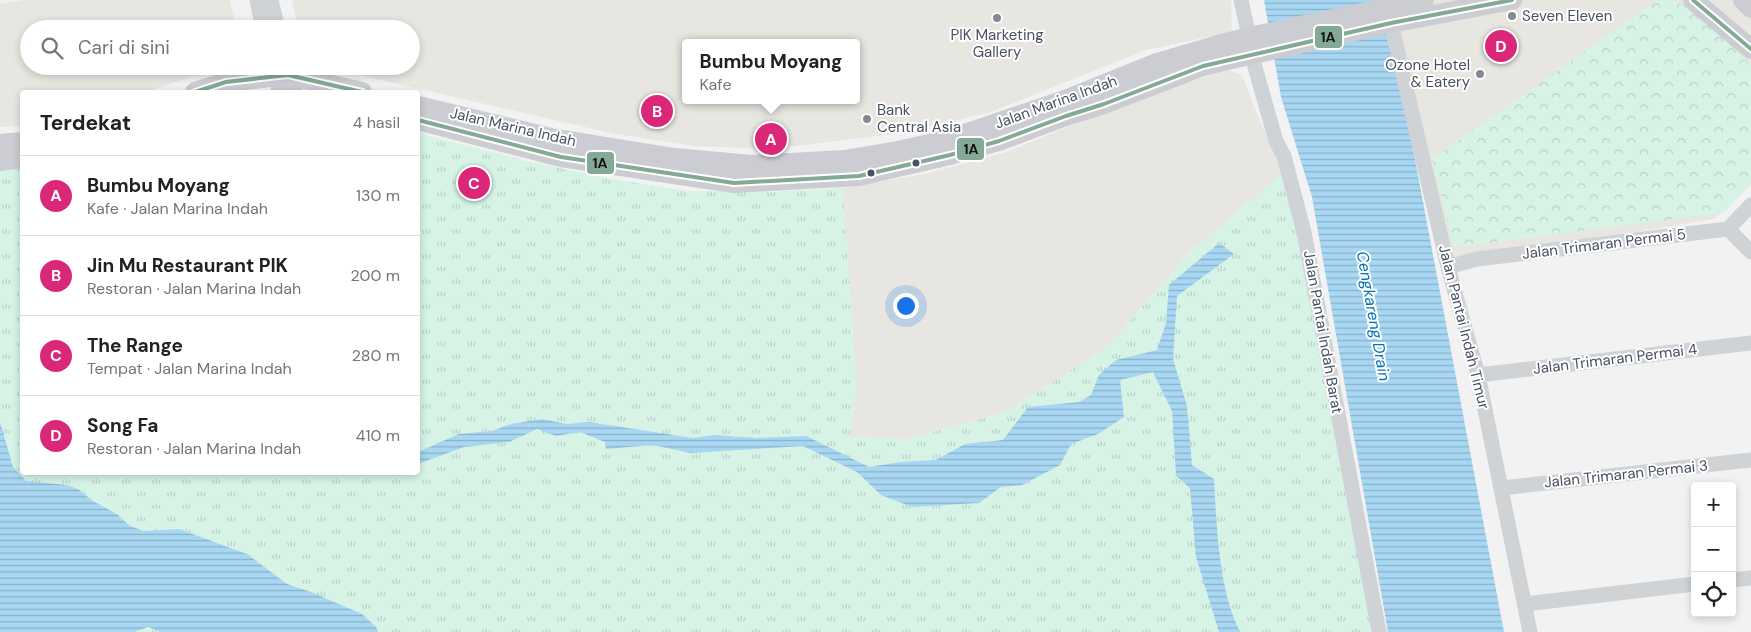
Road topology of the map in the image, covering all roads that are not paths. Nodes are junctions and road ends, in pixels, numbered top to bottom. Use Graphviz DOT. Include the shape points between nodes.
graph roads {
  1 [pos="257,0"];
  2 [pos="271,0"];
  3 [pos="1240,0"];
  4 [pos="1424,0"];
  5 [pos="1512,0"];
  6 [pos="1693,0"];
  7 [pos="1743,0"];
  8 [pos="1751,8"];
  9 [pos="1395,12"];
  10 [pos="261,20"];
  11 [pos="276,20"];
  12 [pos="1257,44"];
  13 [pos="1751,49"];
  14 [pos="283,80"];
  15 [pos="202,90"];
  16 [pos="349,90"];
  17 [pos="420,106"];
  18 [pos="420,121"];
  19 [pos="997,133"];
  20 [pos="20,142"];
  21 [pos="0,144"];
  22 [pos="20,158"];
  23 [pos="0,161"];
  24 [pos="1751,205"];
  25 [pos="1728,229"];
  26 [pos="1751,252"];
  27 [pos="1448,267"];
  28 [pos="1751,343"];
  29 [pos="1478,375"];
  30 [pos="1751,460"];
  31 [pos="1501,488"];
  32 [pos="1751,578"];
  33 [pos="1736,580"];
  34 [pos="1691,584"];
  35 [pos="1525,604"];
  36 [pos="1379,632"];
  37 [pos="1530,632"];
  1 -- 10 [label="street"];
  2 -- 11 [label="street"];
  3 -- 12 [label="street, Jalan Pantai Indah Barat"];
  4 -- 9 [label="main road, Jalan Marina Indah"];
  5 -- 9 [label="main road, Jalan Marina Indah"];
  6 -- 13 [label="main road"];
  7 -- 8 [label="main road"];
  9 -- 12 [label="main road, Jalan Marina Indah"];
  9 -- 27 [label="street, Jalan Pantai Indah Timur"];
  12 -- 19 [label="main road, Jalan Marina Indah" via="1220,53 1203,66 1104,104"];
  12 -- 36 [label="street, Jalan Pantai Indah Barat" via="1276,141 1284,156 1304,232"];
  14 -- 15 [label="main road" via="226,82"];
  14 -- 16 [label="main road"];
  17 -- 19 [label="main road, Jalan Marina Indah" via="551,138 674,158 752,165 844,160"];
  18 -- 19 [label="main road, Jalan Marina Indah" via="561,156 734,183 859,176 950,155"];
  20 -- 21 [label="main road"];
  22 -- 23 [label="main road"];
  24 -- 25 [label="street"];
  25 -- 26 [label="street"];
  25 -- 27 [label="street, Jalan Trimaran Permai 5" via="1477,259"];
  27 -- 29 [label="street, Jalan Pantai Indah Timur"];
  28 -- 29 [label="street, Jalan Trimaran Permai 4"];
  29 -- 31 [label="street, Jalan Pantai Indah Timur"];
  30 -- 31 [label="street, Jalan Trimaran Permai 3"];
  31 -- 35 [label="street, Jalan Pantai Indah Timur"];
  32 -- 33 [label="street"];
  34 -- 35 [label="street"];
  35 -- 37 [label="street, Jalan Pantai Indah Timur"];
}
